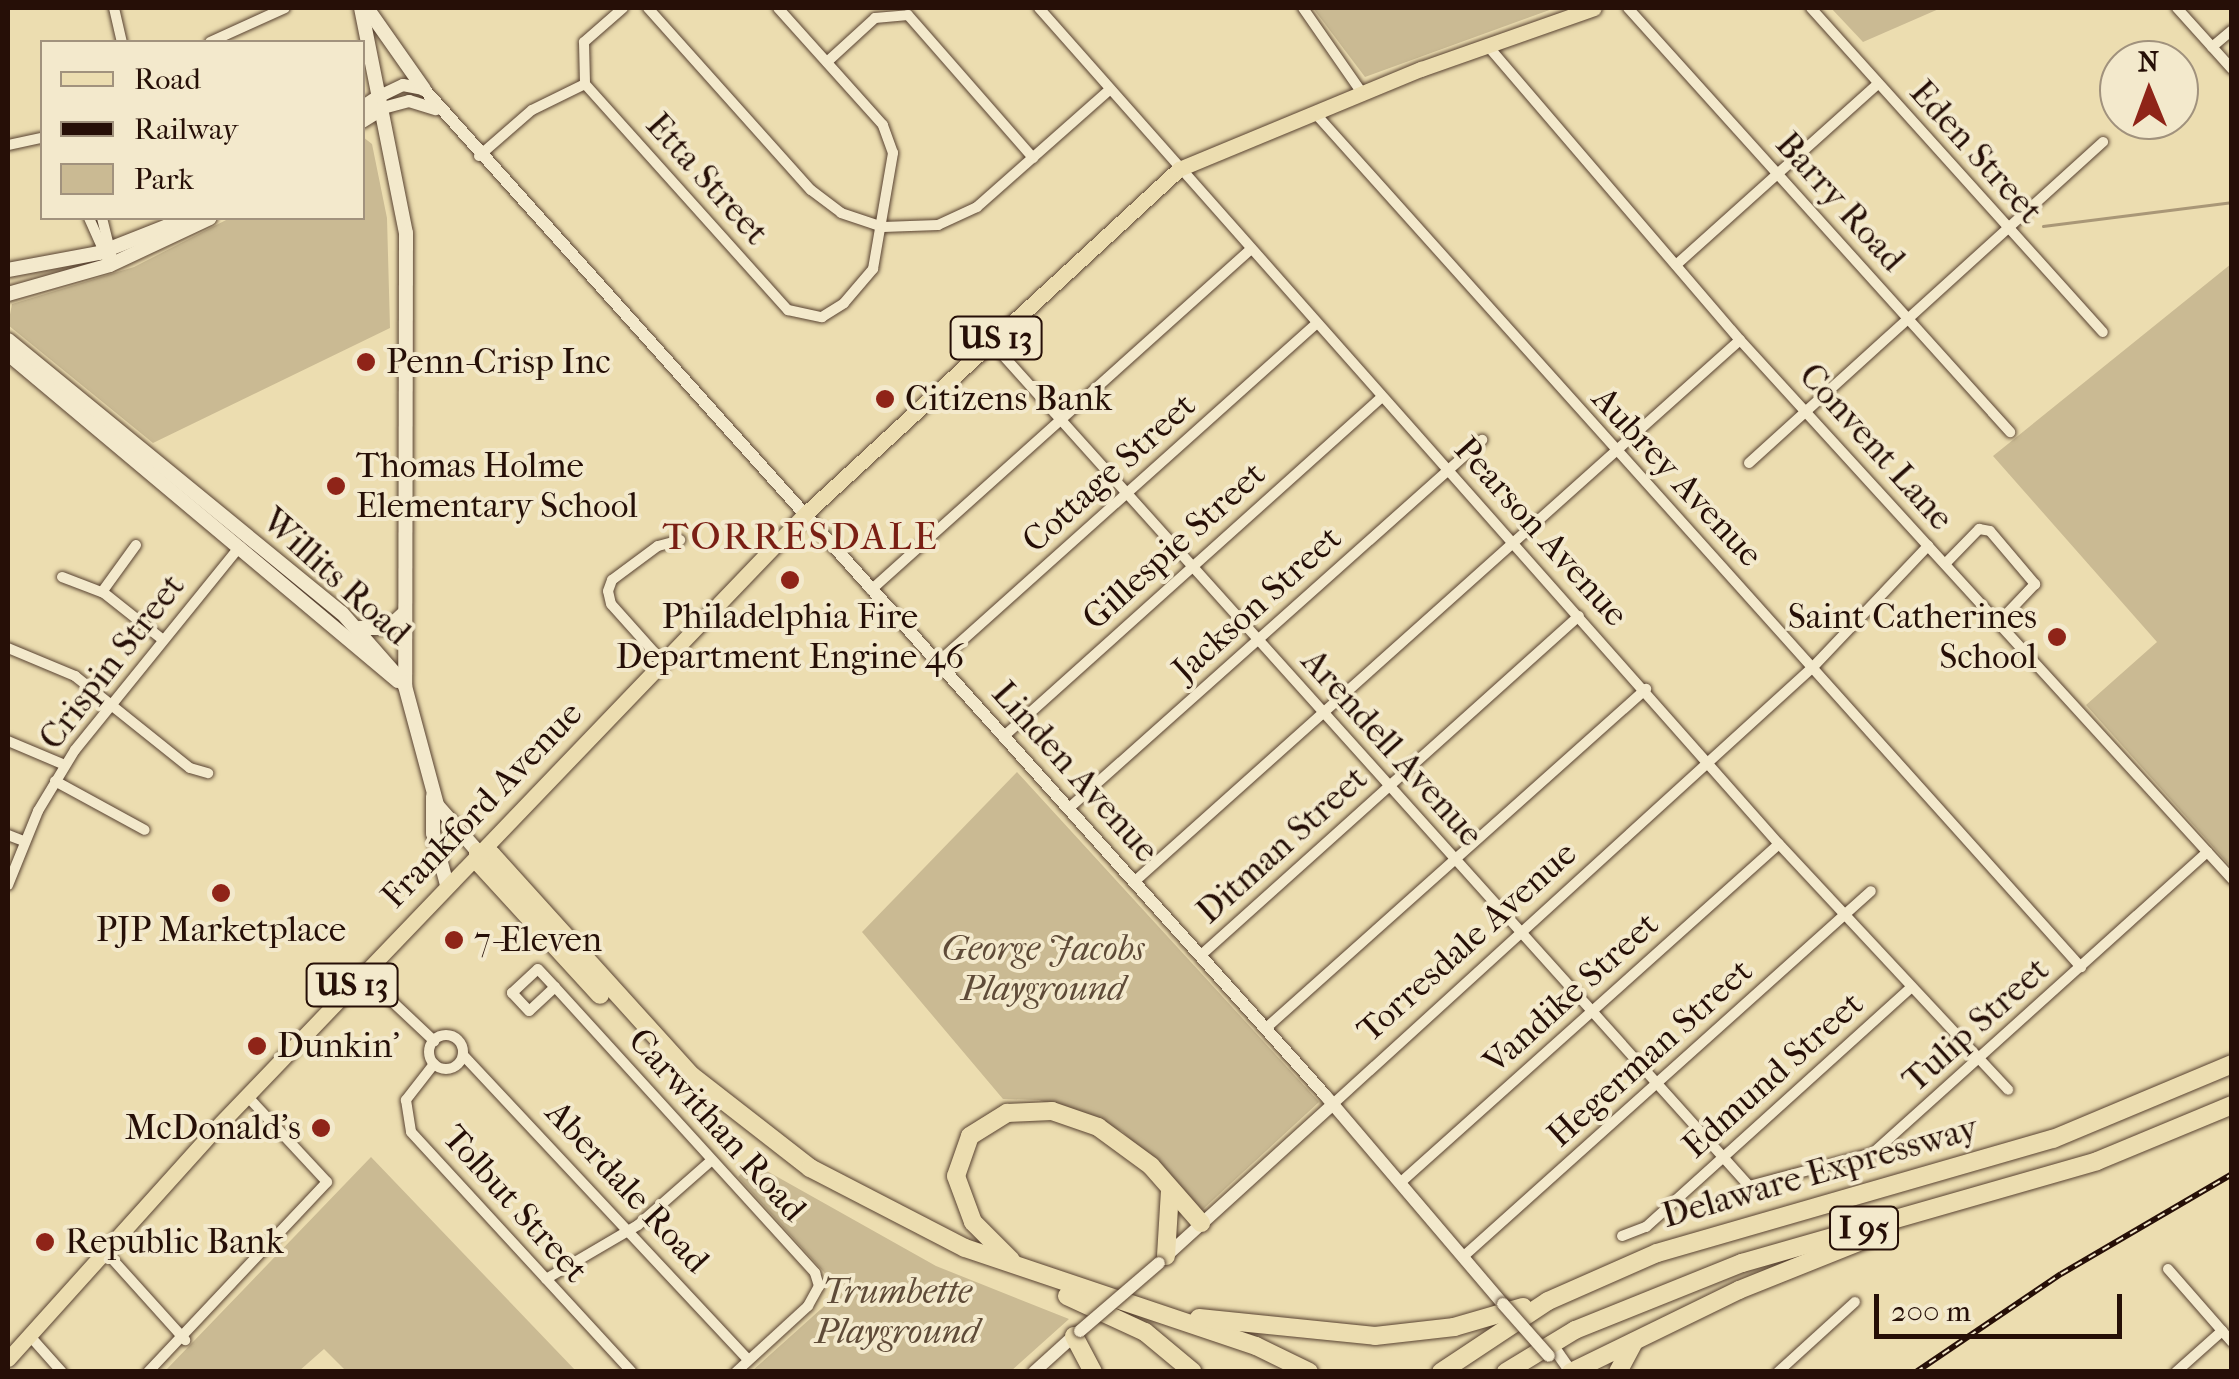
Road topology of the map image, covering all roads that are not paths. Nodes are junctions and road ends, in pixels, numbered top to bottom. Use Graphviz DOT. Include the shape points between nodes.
graph roads {
  1 [pos="114,8"];
  2 [pos="249,8"];
  3 [pos="284,8"];
  4 [pos="364,8"];
  5 [pos="623,8"];
  6 [pos="648,8"];
  7 [pos="778,8"];
  8 [pos="1039,8"];
  9 [pos="1304,8"];
  10 [pos="1594,8"];
  11 [pos="1628,8"];
  12 [pos="1811,8"];
  13 [pos="2177,8"];
  14 [pos="252,20"];
  15 [pos="2232,30"];
  16 [pos="122,40"];
  17 [pos="214,40"];
  18 [pos="1487,45"];
  19 [pos="2212,47"];
  20 [pos="827,62"];
  21 [pos="2232,68"];
  22 [pos="585,84"];
  23 [pos="1878,84"];
  24 [pos="424,89"];
  25 [pos="1108,91"];
  26 [pos="1362,93"];
  27 [pos="381,102"];
  28 [pos="365,107"];
  29 [pos="436,109"];
  30 [pos="1314,112"];
  31 [pos="365,118"];
  32 [pos="40,138"];
  33 [pos="2103,142"];
  34 [pos="8,145"];
  35 [pos="479,156"];
  36 [pos="1034,158"];
  37 [pos="1179,169"];
  38 [pos="1777,174"];
  39 [pos="90,220"];
  40 [pos="102,220"];
  41 [pos="183,220"];
  42 [pos="206,220"];
  43 [pos="883,227"];
  44 [pos="2009,231"];
  45 [pos="1251,249"];
  46 [pos="105,251"];
  47 [pos="110,265"];
  48 [pos="1676,265"];
  49 [pos="8,270"];
  50 [pos="8,294"];
  51 [pos="1910,321"];
  52 [pos="1317,323"];
  53 [pos="2103,332"];
  54 [pos="8,340"];
  55 [pos="1740,340"];
  56 [pos="992,342"];
  57 [pos="8,354"];
  58 [pos="1382,397"];
  59 [pos="1808,410"];
  60 [pos="1060,419"];
  61 [pos="2010,432"];
  62 [pos="1482,440"];
  63 [pos="1616,451"];
  64 [pos="1749,462"];
  65 [pos="1448,470"];
  66 [pos="1128,494"];
  67 [pos="803,516"];
  68 [pos="244,540"];
  69 [pos="680,540"];
  70 [pos="1514,543"];
  71 [pos="136,545"];
  72 [pos="1928,546"];
  73 [pos="1945,564"];
  74 [pos="1193,566"];
  75 [pos="62,577"];
  76 [pos="871,590"];
  77 [pos="102,592"];
  78 [pos="406,610"];
  79 [pos="1579,616"];
  80 [pos="1999,622"];
  81 [pos="358,628"];
  82 [pos="163,640"];
  83 [pos="1259,640"];
  84 [pos="8,648"];
  85 [pos="662,662"];
  86 [pos="937,664"];
  87 [pos="1814,666"];
  88 [pos="405,686"];
  89 [pos="1646,689"];
  90 [pos="110,704"];
  91 [pos="1324,713"];
  92 [pos="1004,737"];
  93 [pos="8,741"];
  94 [pos="1709,762"];
  95 [pos="65,765"];
  96 [pos="208,773"];
  97 [pos="54,781"];
  98 [pos="1390,786"];
  99 [pos="432,790"];
  100 [pos="1068,810"];
  101 [pos="145,830"];
  102 [pos="8,835"];
  103 [pos="24,842"];
  104 [pos="1779,844"];
  105 [pos="478,852"];
  106 [pos="2207,852"];
  107 [pos="1455,859"];
  108 [pos="2232,879"];
  109 [pos="1134,882"];
  110 [pos="447,884"];
  111 [pos="8,885"];
  112 [pos="1871,891"];
  113 [pos="1846,914"];
  114 [pos="1521,935"];
  115 [pos="1200,956"];
  116 [pos="2081,967"];
  117 [pos="363,974"];
  118 [pos="555,986"];
  119 [pos="1912,986"];
  120 [pos="1589,1014"];
  121 [pos="1265,1029"];
  122 [pos="434,1041"];
  123 [pos="463,1055"];
  124 [pos="1978,1060"];
  125 [pos="434,1064"];
  126 [pos="2232,1064"];
  127 [pos="1654,1086"];
  128 [pos="2008,1090"];
  129 [pos="248,1096"];
  130 [pos="1333,1104"];
  131 [pos="2232,1105"];
  132 [pos="712,1160"];
  133 [pos="1720,1160"];
  134 [pos="1400,1182"];
  135 [pos="1753,1187"];
  136 [pos="1170,1190"];
  137 [pos="1975,1196"];
  138 [pos="1202,1223"];
  139 [pos="630,1230"];
  140 [pos="1622,1236"];
  141 [pos="105,1251"];
  142 [pos="1465,1255"];
  143 [pos="1162,1260"];
  144 [pos="2168,1269"];
  145 [pos="1022,1270"];
  146 [pos="546,1279"];
  147 [pos="1067,1296"];
  148 [pos="1548,1301"];
  149 [pos="1855,1302"];
  150 [pos="1140,1308"];
  151 [pos="2222,1331"];
  152 [pos="1077,1334"];
  153 [pos="29,1335"];
  154 [pos="185,1340"];
  155 [pos="1635,1340"];
  156 [pos="2232,1342"];
  157 [pos="1553,1354"];
  158 [pos="8,1359"];
  159 [pos="748,1360"];
  160 [pos="62,1372"];
  161 [pos="148,1372"];
  162 [pos="632,1372"];
  163 [pos="736,1372"];
  164 [pos="1034,1372"];
  165 [pos="1093,1372"];
  166 [pos="1193,1372"];
  167 [pos="1298,1372"];
  168 [pos="1309,1372"];
  169 [pos="1441,1372"];
  170 [pos="1506,1372"];
  171 [pos="1571,1372"];
  172 [pos="1618,1372"];
  173 [pos="1778,1372"];
  174 [pos="2176,1372"];
  1 -- 16 [label="street"];
  2 -- 14 [label="street"];
  3 -- 14 [label="street"];
  4 -- 24 [label="main road"];
  4 -- 27 [label="main road"];
  5 -- 22 [label="street" via="584,42"];
  6 -- 43 [label="street" via="811,190 841,212"];
  7 -- 20 [label="street"];
  8 -- 25 [label="street, Pearson Avenue"];
  9 -- 26 [label="street"];
  10 -- 18 [label="main road, Frankford Avenue / US 13"];
  11 -- 38 [label="street, Barry Road"];
  12 -- 23 [label="street, Eden Street"];
  13 -- 19 [label="street"];
  14 -- 17 [label="street"];
  15 -- 19 [label="street"];
  18 -- 26 [label="main road, Frankford Avenue / US 13"];
  18 -- 48 [label="street, Convent Lane"];
  19 -- 21 [label="street"];
  20 -- 36 [label="street" via="875,18 908,15"];
  20 -- 43 [label="street" via="890,139 893,165"];
  22 -- 35 [label="street" via="532,110"];
  22 -- 43 [label="street, Etta Street" via="788,310 822,317 844,304 873,268"];
  23 -- 38 [label="street"];
  23 -- 44 [label="street, Eden Street"];
  24 -- 27 [label="street" via="403,85"];
  24 -- 29 [label="street, Linden Avenue"];
  25 -- 36 [label="street"];
  25 -- 37 [label="street, Pearson Avenue"];
  26 -- 30 [label="main road, Frankford Avenue / US 13"];
  27 -- 28 [label="main road"];
  27 -- 29 [label="street" via="415,101"];
  27 -- 31 [label="main road"];
  27 -- 78 [label="main road" via="406,233"];
  29 -- 35 [label="street, Linden Avenue"];
  30 -- 37 [label="main road, Frankford Avenue / US 13"];
  30 -- 63 [label="street, Aubrey Avenue"];
  32 -- 34 [label="street"];
  33 -- 44 [label="street"];
  35 -- 67 [label="street, Linden Avenue"];
  36 -- 43 [label="street" via="958,218 922,228"];
  37 -- 45 [label="street, Pearson Avenue"];
  37 -- 56 [label="main road, Frankford Avenue / US 13"];
  38 -- 48 [label="street"];
  38 -- 51 [label="street, Barry Road"];
  39 -- 46 [label="street"];
  40 -- 46 [label="street"];
  41 -- 46 [label="main road"];
  42 -- 47 [label="main road"];
  44 -- 51 [label="street"];
  44 -- 53 [label="street, Eden Street"];
  45 -- 52 [label="street, Pearson Avenue"];
  45 -- 60 [label="street"];
  46 -- 47 [label="street"];
  46 -- 49 [label="main road"];
  47 -- 50 [label="main road"];
  48 -- 55 [label="street, Convent Lane"];
  51 -- 59 [label="street"];
  51 -- 61 [label="street, Barry Road"];
  52 -- 58 [label="street, Pearson Avenue"];
  52 -- 66 [label="street, Cottage Street"];
  54 -- 68 [label="main road, Willits Road"];
  55 -- 59 [label="street, Convent Lane"];
  55 -- 63 [label="street"];
  56 -- 60 [label="street, Arendell Avenue"];
  56 -- 67 [label="main road, Frankford Avenue / US 13"];
  57 -- 68 [label="main road, Willits Road"];
  58 -- 65 [label="street, Pearson Avenue"];
  58 -- 74 [label="street, Gillespie Street"];
  59 -- 64 [label="street"];
  59 -- 72 [label="street, Convent Lane"];
  60 -- 66 [label="street, Arendell Avenue"];
  60 -- 76 [label="street"];
  62 -- 65 [label="street, Jackson Street"];
  63 -- 70 [label="street"];
  63 -- 87 [label="street, Aubrey Avenue"];
  65 -- 70 [label="street, Pearson Avenue"];
  65 -- 83 [label="street, Jackson Street"];
  66 -- 74 [label="street, Arendell Avenue"];
  66 -- 86 [label="street, Cottage Street"];
  67 -- 76 [label="street, Linden Avenue"];
  67 -- 85 [label="main road, Frankford Avenue / US 13"];
  68 -- 81 [label="main road, Willits Road"];
  68 -- 82 [label="street, Crispin Street"];
  68 -- 88 [label="main road, Willits Road"];
  69 -- 85 [label="street" via="658,546 612,580 608,591 611,604"];
  70 -- 79 [label="street, Pearson Avenue"];
  70 -- 91 [label="street"];
  71 -- 77 [label="street"];
  72 -- 73 [label="street, Convent Lane"];
  72 -- 87 [label="street, Torresdale Avenue"];
  73 -- 80 [label="street, Convent Lane"];
  73 -- 80 [label="street" via="1979,529 1990,531 2035,584"];
  74 -- 83 [label="street, Arendell Avenue"];
  74 -- 92 [label="street, Gillespie Street"];
  75 -- 77 [label="street"];
  76 -- 86 [label="street, Linden Avenue"];
  77 -- 82 [label="street"];
  78 -- 81 [label="main road" via="388,628"];
  78 -- 88 [label="main road"];
  79 -- 89 [label="street, Pearson Avenue"];
  79 -- 98 [label="street, Ditman Street"];
  80 -- 106 [label="street, Convent Lane"];
  81 -- 88 [label="main road, Willits Road"];
  82 -- 90 [label="street, Crispin Street"];
  83 -- 91 [label="street, Arendell Avenue"];
  83 -- 100 [label="street, Jackson Street"];
  84 -- 90 [label="street" via="67,672"];
  85 -- 105 [label="main road, Frankford Avenue / US 13"];
  86 -- 92 [label="street, Linden Avenue"];
  87 -- 94 [label="street, Torresdale Avenue"];
  87 -- 116 [label="street, Aubrey Avenue"];
  88 -- 99 [label="main road"];
  89 -- 94 [label="street, Pearson Avenue"];
  89 -- 107 [label="street"];
  90 -- 95 [label="street, Crispin Street"];
  90 -- 96 [label="street" via="190,768"];
  91 -- 98 [label="street, Arendell Avenue"];
  91 -- 109 [label="street"];
  92 -- 100 [label="street, Linden Avenue"];
  93 -- 95 [label="street"];
  94 -- 104 [label="street, Pearson Avenue"];
  94 -- 114 [label="street, Torresdale Avenue"];
  95 -- 97 [label="street, Crispin Street"];
  97 -- 101 [label="street"];
  97 -- 103 [label="street, Crispin Street"];
  98 -- 107 [label="street, Arendell Avenue"];
  98 -- 115 [label="street, Ditman Street"];
  99 -- 105 [label="main road"];
  99 -- 110 [label="main road" via="433,833"];
  100 -- 109 [label="street, Linden Avenue"];
  102 -- 103 [label="street"];
  103 -- 111 [label="street, Crispin Street"];
  104 -- 113 [label="street, Pearson Avenue"];
  104 -- 120 [label="street, Vandike Street"];
  105 -- 110 [label="main road, Frankford Avenue / US 13"];
  105 -- 145 [label="highway" via="492,854 670,1056 761,1134 888,1212"];
  105 -- 147 [label="highway" via="481,865 642,1041 754,1142 897,1229"];
  106 -- 108 [label="street, Convent Lane"];
  106 -- 116 [label="street, Tulip Street"];
  107 -- 114 [label="street, Arendell Avenue"];
  107 -- 121 [label="street"];
  109 -- 115 [label="street, Linden Avenue"];
  110 -- 117 [label="main road, Frankford Avenue / US 13"];
  112 -- 113 [label="street, Hegerman Street"];
  113 -- 119 [label="street, Pearson Avenue"];
  113 -- 127 [label="street, Hegerman Street"];
  114 -- 120 [label="street, Arendell Avenue"];
  114 -- 130 [label="street, Torresdale Avenue"];
  115 -- 121 [label="street, Linden Avenue"];
  116 -- 124 [label="street, Tulip Street"];
  117 -- 122 [label="street"];
  117 -- 129 [label="main road, Frankford Avenue / US 13"];
  118 -- 132 [label="street, Carwithan Road"];
  119 -- 124 [label="street, Pearson Avenue"];
  119 -- 133 [label="street, Edmund Street"];
  120 -- 127 [label="street, Arendell Avenue"];
  120 -- 134 [label="street, Vandike Street"];
  121 -- 130 [label="street, Linden Avenue"];
  122 -- 123 [label="street" via="456,1039"];
  122 -- 125 [label="street"];
  123 -- 125 [label="street, Tolbut Street" via="452,1068"];
  123 -- 139 [label="street, Aberdale Road"];
  124 -- 128 [label="street, Pearson Avenue"];
  124 -- 135 [label="street, Tulip Street" via="1873,1154"];
  125 -- 146 [label="street, Tolbut Street" via="406,1100 411,1132"];
  126 -- 148 [label="highway, Delaware Expressway / I 95" via="2053,1139 1724,1231"];
  127 -- 133 [label="street, Arendell Avenue"];
  127 -- 142 [label="street, Hegerman Street"];
  129 -- 141 [label="main road, Frankford Avenue / US 13"];
  129 -- 154 [label="street" via="327,1182"];
  130 -- 134 [label="street, Linden Avenue"];
  130 -- 138 [label="street, Torresdale Avenue"];
  131 -- 137 [label="highway, Delaware Expressway / I 95" via="2097,1161"];
  132 -- 139 [label="street"];
  132 -- 159 [label="street, Carwithan Road" via="815,1273 819,1286 808,1306"];
  133 -- 135 [label="street, Arendell Avenue"];
  133 -- 140 [label="street, Edmund Street" via="1646,1227"];
  134 -- 142 [label="street, Linden Avenue"];
  136 -- 138 [label="highway"];
  136 -- 143 [label="highway"];
  136 -- 145 [label="highway" via="1127,1146 1078,1118 1028,1110 987,1121 961,1151 960,1195 984,1236"];
  137 -- 155 [label="highway" via="1772,1276"];
  137 -- 170 [label="highway, Delaware Expressway / I 95" via="1742,1263 1575,1330"];
  138 -- 143 [label="street, Torresdale Avenue"];
  139 -- 146 [label="street"];
  139 -- 159 [label="street, Aberdale Road"];
  141 -- 153 [label="main road, Frankford Avenue / US 13"];
  141 -- 154 [label="street"];
  142 -- 157 [label="street, Linden Avenue, bridge"];
  143 -- 152 [label="street, Torresdale Avenue, bridge"];
  144 -- 151 [label="street"];
  145 -- 150 [label="highway"];
  146 -- 162 [label="street, Tolbut Street"];
  147 -- 166 [label="highway" via="1145,1332"];
  147 -- 167 [label="highway"];
  148 -- 150 [label="highway" via="1454,1326 1375,1336 1268,1329"];
  148 -- 169 [label="highway, Delaware Expressway / I 95"];
  149 -- 173 [label="street"];
  150 -- 168 [label="highway" via="1256,1346"];
  151 -- 156 [label="street"];
  151 -- 174 [label="street"];
  152 -- 164 [label="street, Torresdale Avenue"];
  152 -- 165 [label="highway"];
  153 -- 158 [label="main road, Frankford Avenue / US 13"];
  153 -- 160 [label="street"];
  154 -- 161 [label="street"];
  155 -- 171 [label="highway"];
  155 -- 172 [label="highway"];
  159 -- 163 [label="street"];
}
